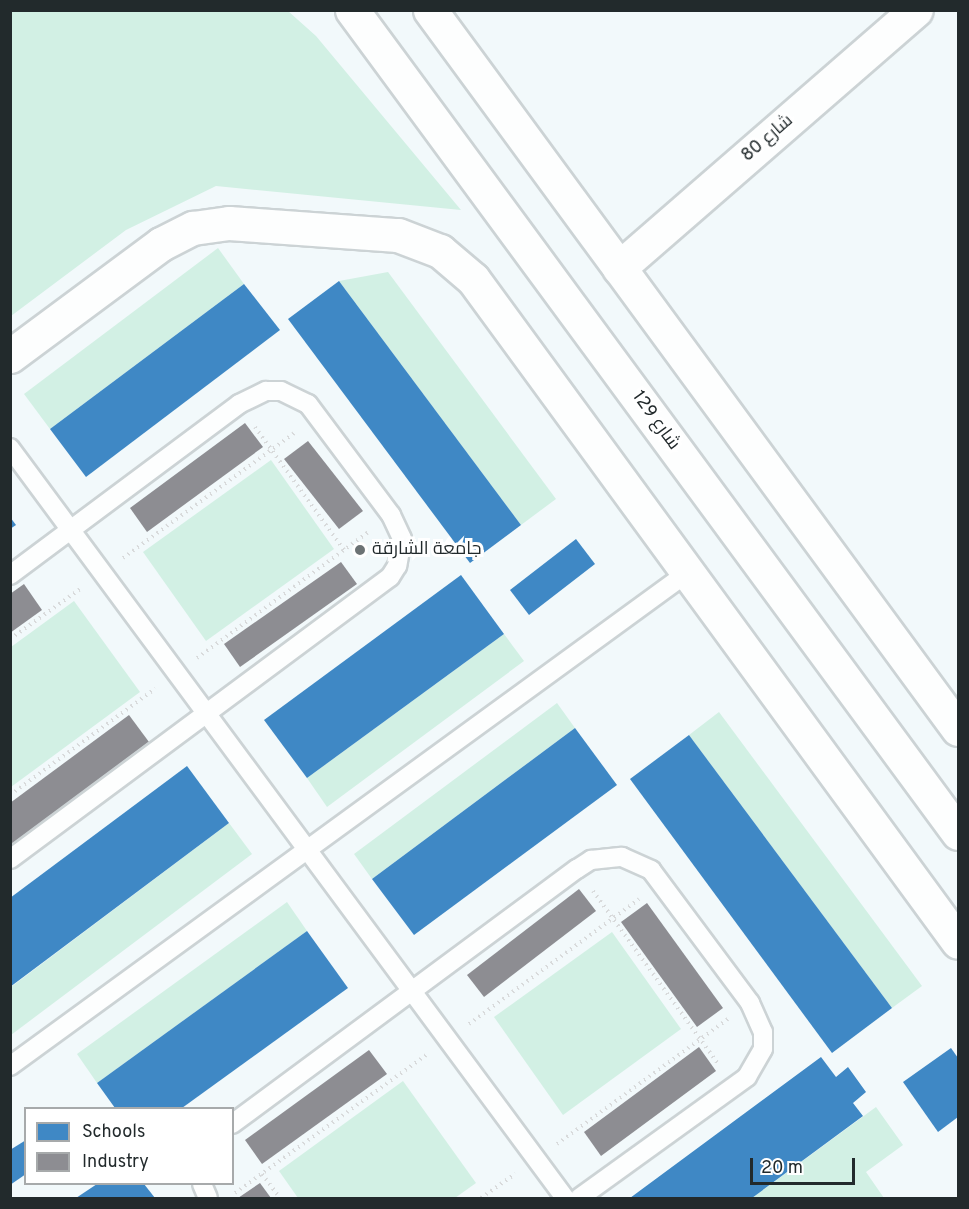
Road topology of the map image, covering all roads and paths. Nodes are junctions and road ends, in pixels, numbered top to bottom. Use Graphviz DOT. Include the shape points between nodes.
graph roads {
  1 [pos="352,10"];
  2 [pos="430,10"];
  3 [pos="916,10"];
  4 [pos="619,267"];
  5 [pos="10,356"];
  6 [pos="239,404"];
  7 [pos="317,417"];
  8 [pos="10,448"];
  9 [pos="272,450"];
  10 [pos="391,515"];
  11 [pos="71,530"];
  12 [pos="344,550"];
  13 [pos="103,573"];
  14 [pos="687,573"];
  15 [pos="10,575"];
  16 [pos="10,639"];
  17 [pos="177,672"];
  18 [pos="206,712"];
  19 [pos="958,729"];
  20 [pos="10,795"];
  21 [pos="958,833"];
  22 [pos="308,849"];
  23 [pos="10,859"];
  24 [pos="577,869"];
  25 [pos="958,942"];
  26 [pos="412,991"];
  27 [pos="750,1003"];
  28 [pos="702,1039"];
  29 [pos="10,1066"];
  30 [pos="734,1086"];
  31 [pos="234,1123"];
  32 [pos="536,1159"];
  33 [pos="262,1174"];
  34 [pos="279,1198"];
  35 [pos="481,1198"];
  36 [pos="565,1198"];
  37 [pos="579,1198"];
  1 -- 21 [label="street, شارع 129"];
  2 -- 4 [label="street"];
  3 -- 4 [label="street, شارع 80"];
  4 -- 19 [label="street"];
  5 -- 14 [label="street" via="161,244 193,228 229,223 299,227 398,235 420,241 440,251 473,279"];
  6 -- 7 [label="lane" via="266,391 281,391 296,395"];
  6 -- 9 [label="path"];
  6 -- 11 [label="lane"];
  7 -- 9 [label="path"];
  7 -- 10 [label="lane"];
  8 -- 11 [label="lane"];
  9 -- 12 [label="path"];
  9 -- 13 [label="path"];
  10 -- 12 [label="path"];
  10 -- 18 [label="lane" via="402,539 398,566 390,577"];
  11 -- 13 [label="lane"];
  11 -- 15 [label="lane"];
  12 -- 17 [label="path"];
  13 -- 16 [label="path"];
  13 -- 17 [label="lane"];
  14 -- 22 [label="lane"];
  14 -- 25 [label="street"];
  17 -- 18 [label="lane"];
  17 -- 20 [label="path"];
  18 -- 22 [label="lane"];
  18 -- 23 [label="lane"];
  22 -- 26 [label="lane"];
  22 -- 29 [label="lane"];
  24 -- 26 [label="lane"];
  24 -- 27 [label="lane" via="591,860 622,857 651,870"];
  24 -- 28 [label="path"];
  26 -- 31 [label="lane"];
  26 -- 32 [label="lane"];
  27 -- 28 [label="path"];
  27 -- 30 [label="lane" via="764,1032 763,1049 758,1064"];
  28 -- 30 [label="path"];
  28 -- 32 [label="path"];
  30 -- 37 [label="lane"];
  32 -- 35 [label="path"];
  32 -- 36 [label="lane"];
  33 -- 34 [label="path"];
}
